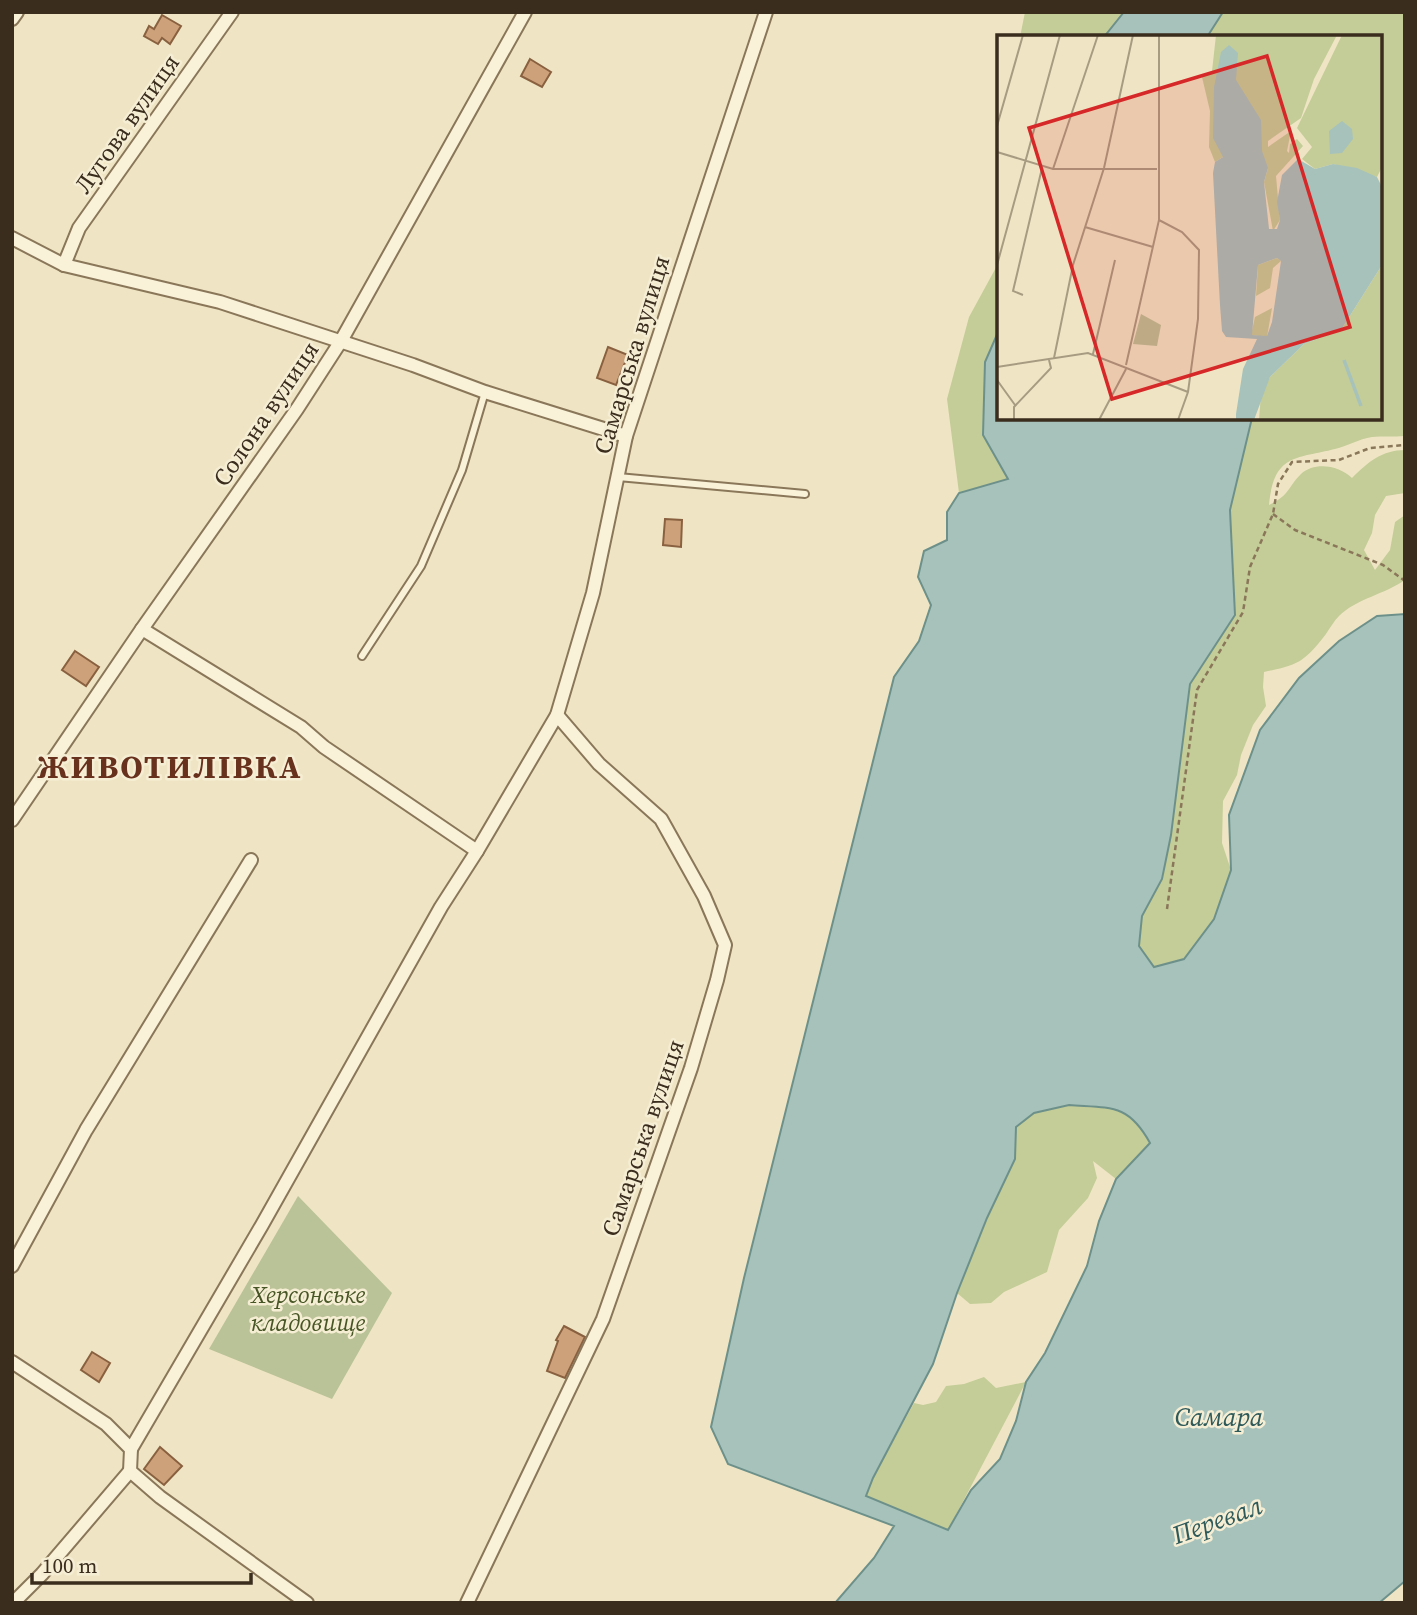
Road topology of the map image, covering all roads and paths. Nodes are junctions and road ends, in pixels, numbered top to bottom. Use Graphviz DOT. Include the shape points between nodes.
graph roads {
  1 [pos="17,12"];
  2 [pos="232,12"];
  3 [pos="525,12"];
  4 [pos="766,12"];
  5 [pos="12,19"];
  6 [pos="12,238"];
  7 [pos="64,265"];
  8 [pos="341,341"];
  9 [pos="485,392"];
  10 [pos="626,436"];
  11 [pos="1405,445"];
  12 [pos="618,477"];
  13 [pos="805,494"];
  14 [pos="1273,514"];
  15 [pos="1404,578"];
  16 [pos="142,629"];
  17 [pos="362,656"];
  18 [pos="557,715"];
  19 [pos="12,820"];
  20 [pos="477,851"];
  21 [pos="251,860"];
  22 [pos="1167,909"];
  23 [pos="12,1266"];
  24 [pos="12,1362"];
  25 [pos="131,1449"];
  26 [pos="130,1471"];
  27 [pos="13,1603"];
  28 [pos="307,1603"];
  29 [pos="467,1603"];
  1 -- 5 [label="street"];
  2 -- 7 [label="street, Лугова вулиця" via="79,228"];
  3 -- 8 [label="street, Солона вулиця"];
  4 -- 10 [label="street, Самарська вулиця"];
  6 -- 7 [label="street"];
  7 -- 8 [label="street" via="220,302"];
  8 -- 9 [label="street"];
  8 -- 16 [label="street, Солона вулиця"];
  9 -- 10 [label="street"];
  9 -- 17 [label="lane" via="462,470 421,566"];
  10 -- 12 [label="street, Самарська вулиця"];
  11 -- 14 [label="path" via="1370,448 1339,460 1292,462 1278,484"];
  12 -- 13 [label="lane"];
  12 -- 18 [label="street, Самарська вулиця" via="593,593"];
  14 -- 15 [label="path" via="1295,530"];
  14 -- 22 [label="path" via="1250,567 1243,612 1197,690"];
  16 -- 19 [label="street, Солона вулиця"];
  16 -- 20 [label="street" via="301,727"];
  18 -- 20 [label="street, Самарська вулиця"];
  18 -- 29 [label="street, Самарська вулиця" via="599,764 662,819 704,895 725,945 691,1068 603,1319"];
  20 -- 25 [label="street, Самарська вулиця"];
  21 -- 23 [label="street" via="86,1130"];
  24 -- 25 [label="street" via="106,1424"];
  25 -- 26 [label="street"];
  26 -- 27 [label="street"];
  26 -- 28 [label="street"];
}
